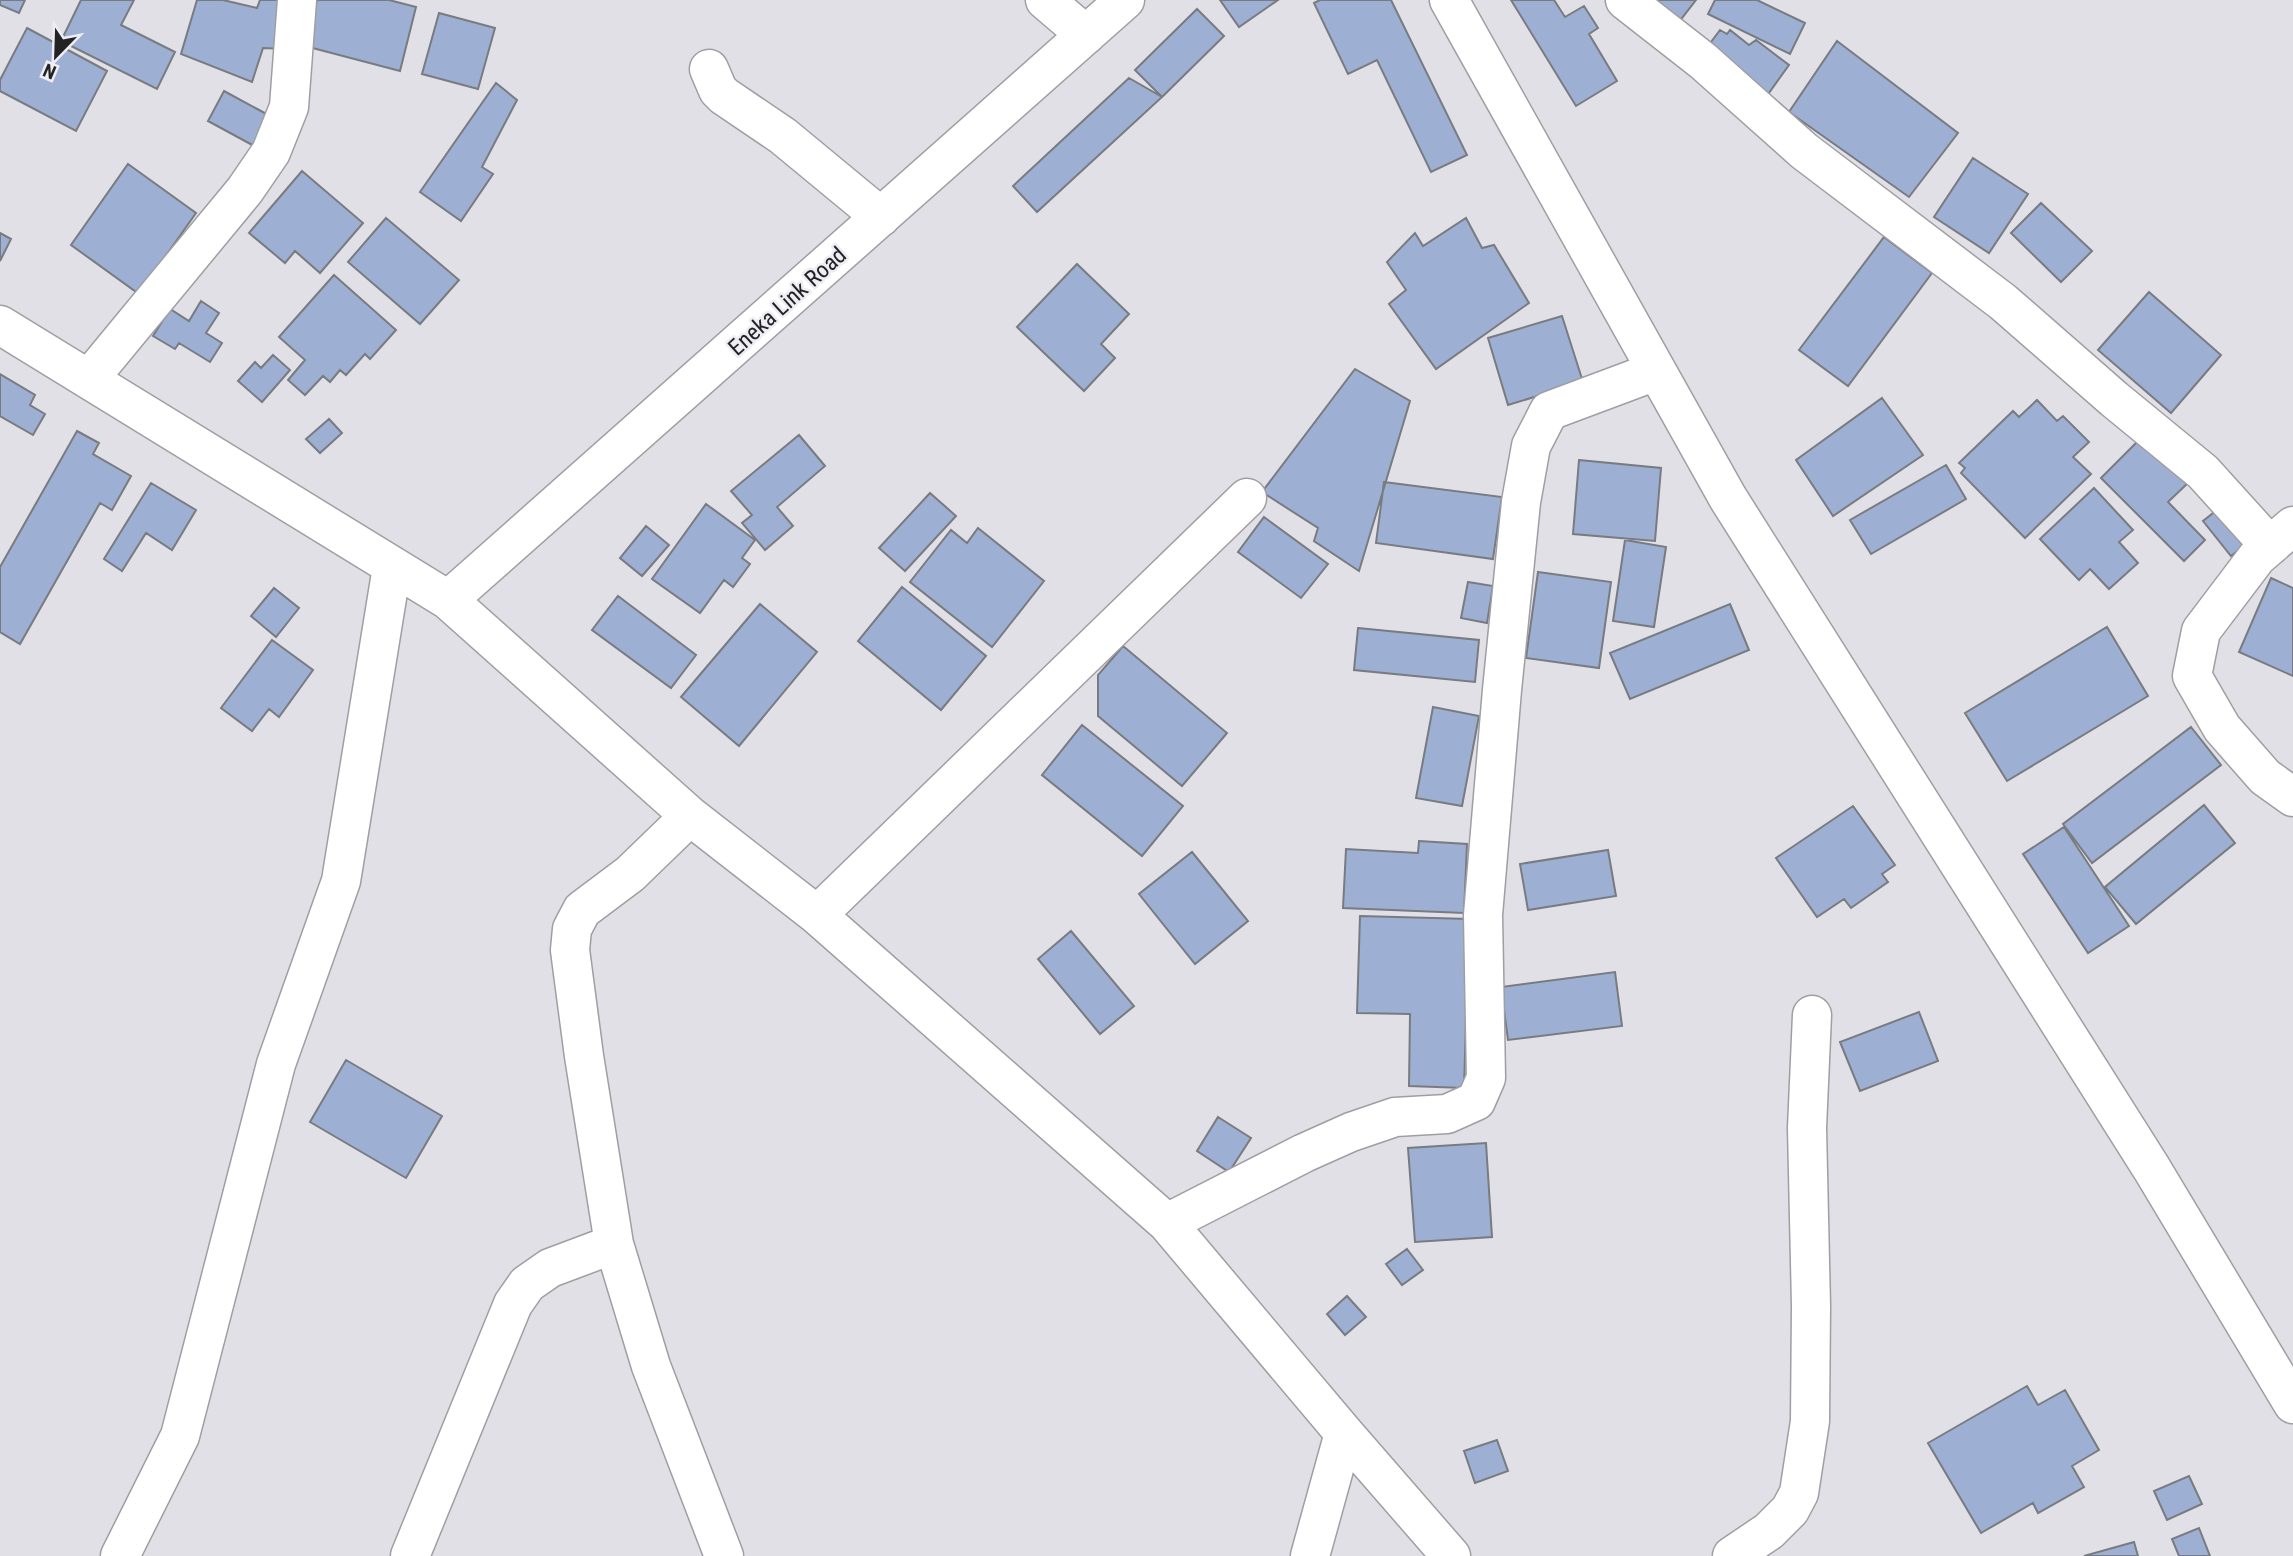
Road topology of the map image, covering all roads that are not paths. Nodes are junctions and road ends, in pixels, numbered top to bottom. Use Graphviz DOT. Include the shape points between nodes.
graph roads {
  1 [pos="297,0"];
  2 [pos="1045,0"];
  3 [pos="1125,0"];
  4 [pos="1449,0"];
  5 [pos="1625,0"];
  6 [pos="1086,36"];
  7 [pos="709,69"];
  8 [pos="881,217"];
  9 [pos="0,326"];
  10 [pos="1656,371"];
  11 [pos="89,379"];
  12 [pos="1247,498"];
  13 [pos="2281,536"];
  14 [pos="392,566"];
  15 [pos="448,600"];
  16 [pos="2293,797"];
  17 [pos="690,816"];
  18 [pos="817,915"];
  19 [pos="1812,1015"];
  20 [pos="1167,1223"];
  21 [pos="614,1244"];
  22 [pos="2293,1404"];
  23 [pos="1344,1433"];
  24 [pos="120,1556"];
  25 [pos="410,1556"];
  26 [pos="724,1556"];
  27 [pos="1310,1556"];
  28 [pos="1451,1556"];
  29 [pos="1732,1556"];
  1 -- 11 [label="street" via="289,107 271,152"];
  2 -- 6 [label="street"];
  3 -- 6 [label="street, Eneka Link Road"];
  4 -- 10 [label="street"];
  5 -- 13 [label="street" via="1703,61 1804,151 2003,302"];
  6 -- 8 [label="street, Eneka Link Road"];
  7 -- 8 [label="street" via="724,96 783,136"];
  8 -- 15 [label="street, Eneka Link Road"];
  9 -- 11 [label="street"];
  10 -- 20 [label="street" via="1549,411 1531,446 1521,502 1483,915 1486,1078 1476,1101 1447,1114 1395,1117 1351,1132"];
  10 -- 22 [label="street" via="1728,498 2152,1169"];
  11 -- 14 [label="street"];
  12 -- 18 [label="street"];
  13 -- 16 [label="street" via="2257,557 2201,631 2192,676 2222,728 2265,777"];
  14 -- 15 [label="street"];
  14 -- 24 [label="street" via="341,881 276,1064 180,1436"];
  15 -- 17 [label="street"];
  17 -- 18 [label="street"];
  17 -- 21 [label="street" via="631,874 582,910 572,929 570,950 584,1056"];
  18 -- 20 [label="street"];
  19 -- 29 [label="street" via="1807,1128 1808,1433 1799,1493 1790,1510"];
  20 -- 23 [label="street"];
  21 -- 25 [label="street" via="550,1268 527,1284 513,1304"];
  21 -- 26 [label="street" via="651,1366"];
  23 -- 27 [label="street"];
  23 -- 28 [label="street"];
}
